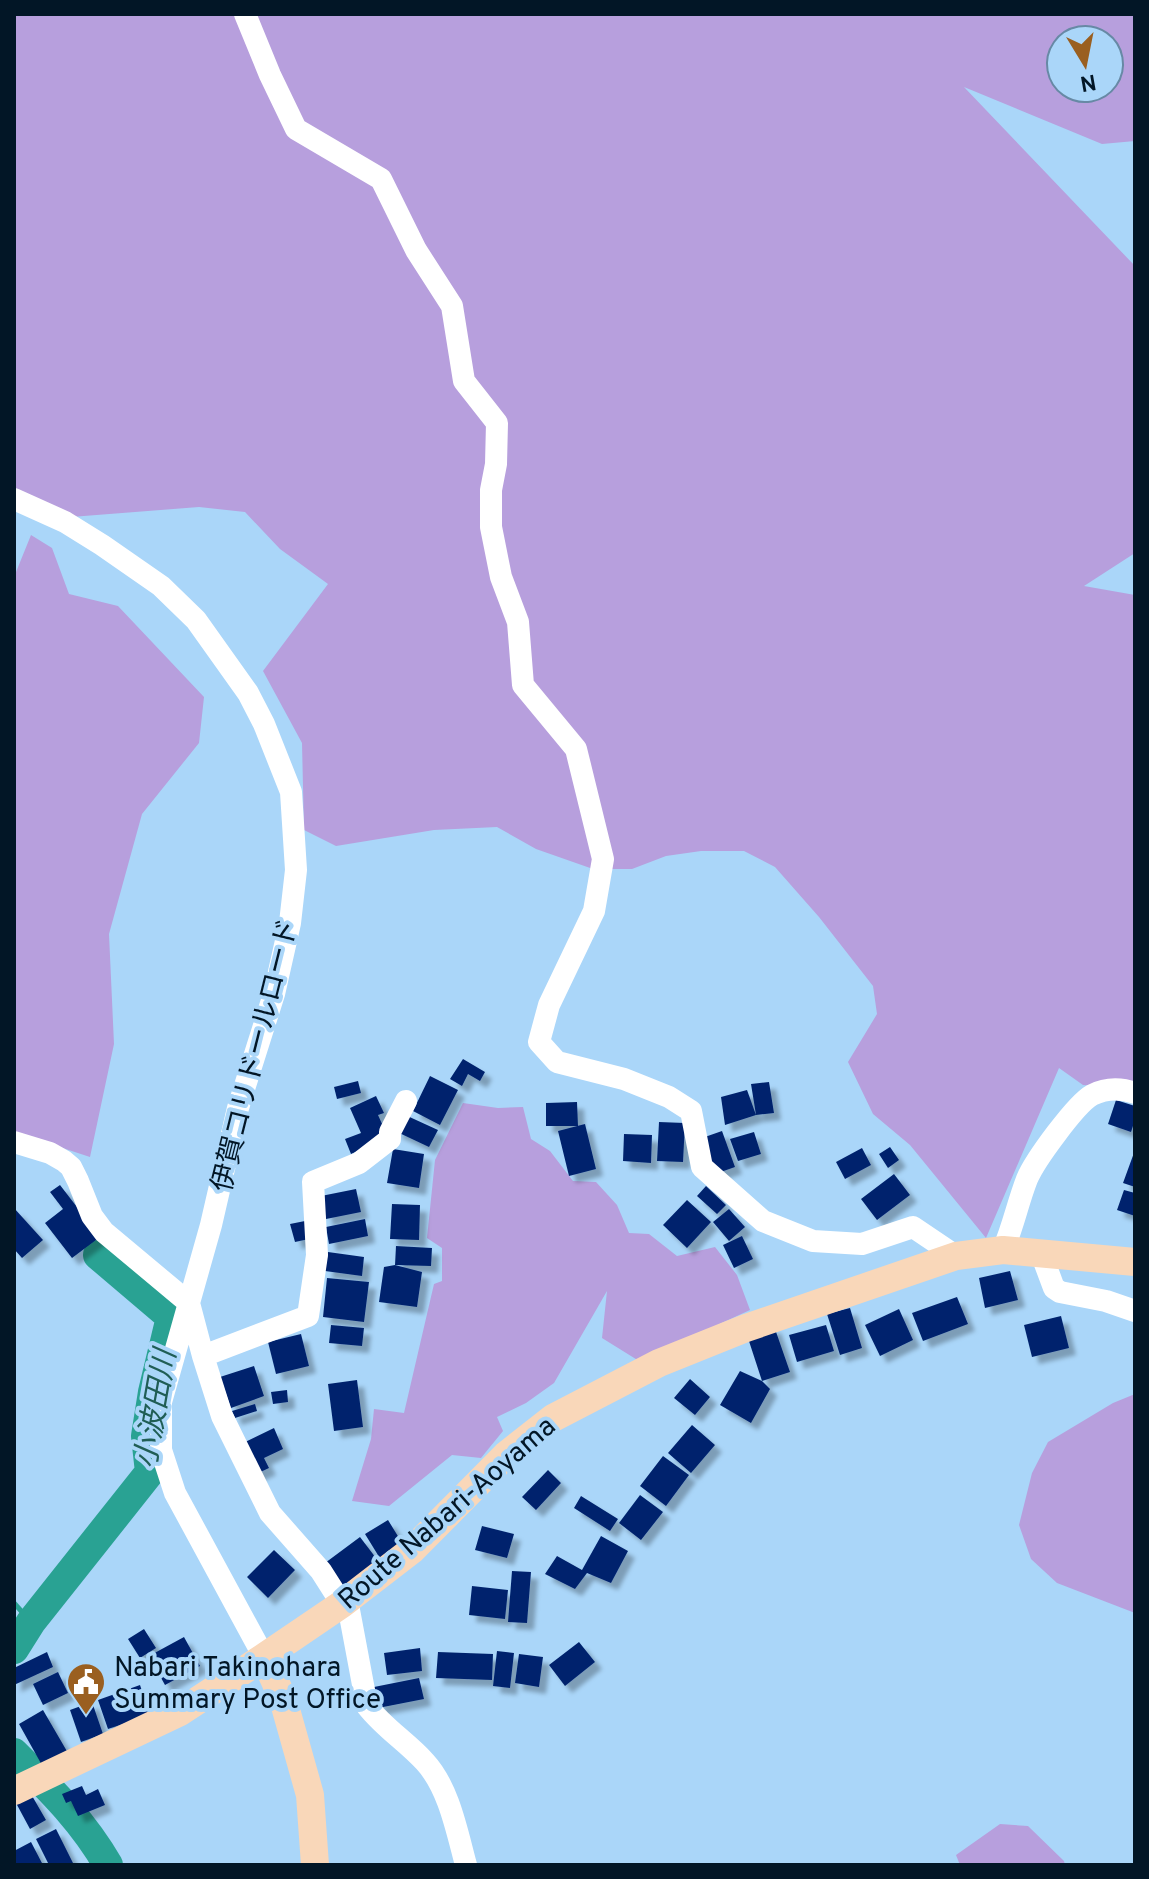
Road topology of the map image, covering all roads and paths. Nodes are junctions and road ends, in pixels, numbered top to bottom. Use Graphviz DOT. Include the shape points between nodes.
graph roads {
  1 [pos="245,14"];
  2 [pos="14,499"];
  3 [pos="1135,1093"];
  4 [pos="406,1101"];
  5 [pos="14,1142"];
  6 [pos="1003,1250"];
  7 [pos="1041,1253"];
  8 [pos="956,1256"];
  9 [pos="1135,1262"];
  10 [pos="189,1303"];
  11 [pos="1135,1311"];
  12 [pos="203,1356"];
  13 [pos="342,1604"];
  14 [pos="264,1657"];
  15 [pos="22,1788"];
  16 [pos="315,1865"];
  17 [pos="466,1865"];
  1 -- 8 [label="street" via="296,129 381,179 416,250 452,306 464,381 497,423 491,527 501,577 518,622 523,685 576,749 603,859 594,911 549,1005 539,1042 557,1062 624,1079 691,1111 702,1167 763,1221 813,1241 862,1244 913,1227"];
  2 -- 10 [label="street, 伊賀コリドールロード" via="102,545 161,586 196,620 248,693 291,792 296,870 290,923"];
  3 -- 6 [label="street" via="1106,1089 1080,1105 1027,1179"];
  4 -- 12 [label="street" via="390,1139 359,1163 313,1182 317,1255 308,1316"];
  5 -- 10 [label="street" via="71,1167 104,1232"];
  6 -- 7 [label="main road, Route Nabari-Aoyama"];
  6 -- 8 [label="main road, Route Nabari-Aoyama"];
  7 -- 9 [label="main road, Route Nabari-Aoyama"];
  7 -- 11 [label="street" via="1060,1292"];
  8 -- 13 [label="main road, Route Nabari-Aoyama" via="659,1363 553,1418 506,1455 412,1550"];
  10 -- 12 [label="street"];
  10 -- 14 [label="street, 伊賀コリドールロード" via="161,1402 161,1450 175,1493"];
  12 -- 13 [label="street" via="222,1416 270,1513 321,1571"];
  13 -- 14 [label="main road, Route Nabari-Aoyama"];
  13 -- 17 [label="street" via="349,1610 367,1706 425,1761 439,1782"];
  14 -- 15 [label="main road, Route Nabari-Aoyama" via="180,1712"];
  14 -- 16 [label="main road" via="283,1699 310,1795"];
}
